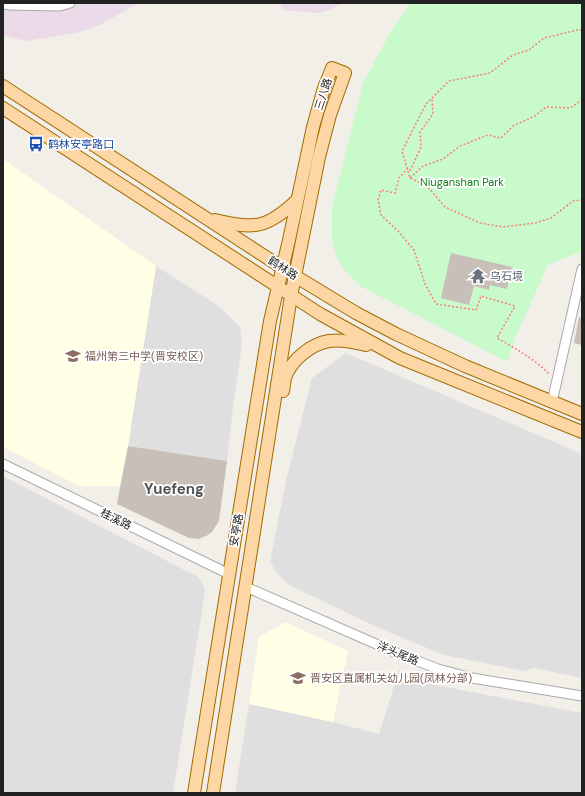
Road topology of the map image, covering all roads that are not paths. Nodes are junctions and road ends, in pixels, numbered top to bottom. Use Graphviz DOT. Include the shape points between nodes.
graph roads {
  1 [pos="70,3"];
  2 [pos="3,4"];
  3 [pos="3,86"];
  4 [pos="3,108"];
  5 [pos="297,200"];
  6 [pos="203,216"];
  7 [pos="283,268"];
  8 [pos="582,269"];
  9 [pos="295,276"];
  10 [pos="278,287"];
  11 [pos="291,296"];
  12 [pos="379,347"];
  13 [pos="552,402"];
  14 [pos="582,414"];
  15 [pos="582,432"];
  16 [pos="3,464"];
  17 [pos="264,467"];
  18 [pos="229,574"];
  19 [pos="246,587"];
  20 [pos="582,696"];
  21 [pos="194,793"];
  22 [pos="213,793"];
  1 -- 2 [label="street" via="60,6"];
  3 -- 6 [label="main road, 鹤林路"];
  4 -- 10 [label="main road, 鹤林路"];
  5 -- 6 [label="main road" via="282,214 262,224 241,225"];
  5 -- 7 [label="main road, 三八路"];
  5 -- 9 [label="main road, 三八路" via="313,127 332,68 345,74 330,115 319,157"];
  6 -- 7 [label="main road, 鹤林路"];
  7 -- 9 [label="main road, 鹤林路"];
  7 -- 10 [label="main road, 安亭路"];
  8 -- 13 [label="street"];
  9 -- 11 [label="main road, 安亭路"];
  9 -- 13 [label="main road, 鹤林路" via="396,334"];
  10 -- 11 [label="main road, 鹤林路"];
  10 -- 18 [label="main road, 安亭路" via="270,321"];
  11 -- 12 [label="main road, 鹤林路"];
  11 -- 17 [label="main road, 安亭路"];
  12 -- 15 [label="main road, 鹤林路" via="419,366"];
  12 -- 17 [label="main road" via="328,341 300,356 285,378 272,452"];
  13 -- 14 [label="main road, 鹤林路"];
  16 -- 18 [label="street, 桂溪路"];
  17 -- 19 [label="main road, 安亭路"];
  18 -- 21 [label="main road, 安亭路"];
  19 -- 20 [label="street, 洋头尾路" via="438,669 472,678"];
  19 -- 22 [label="main road, 安亭路"];
}
